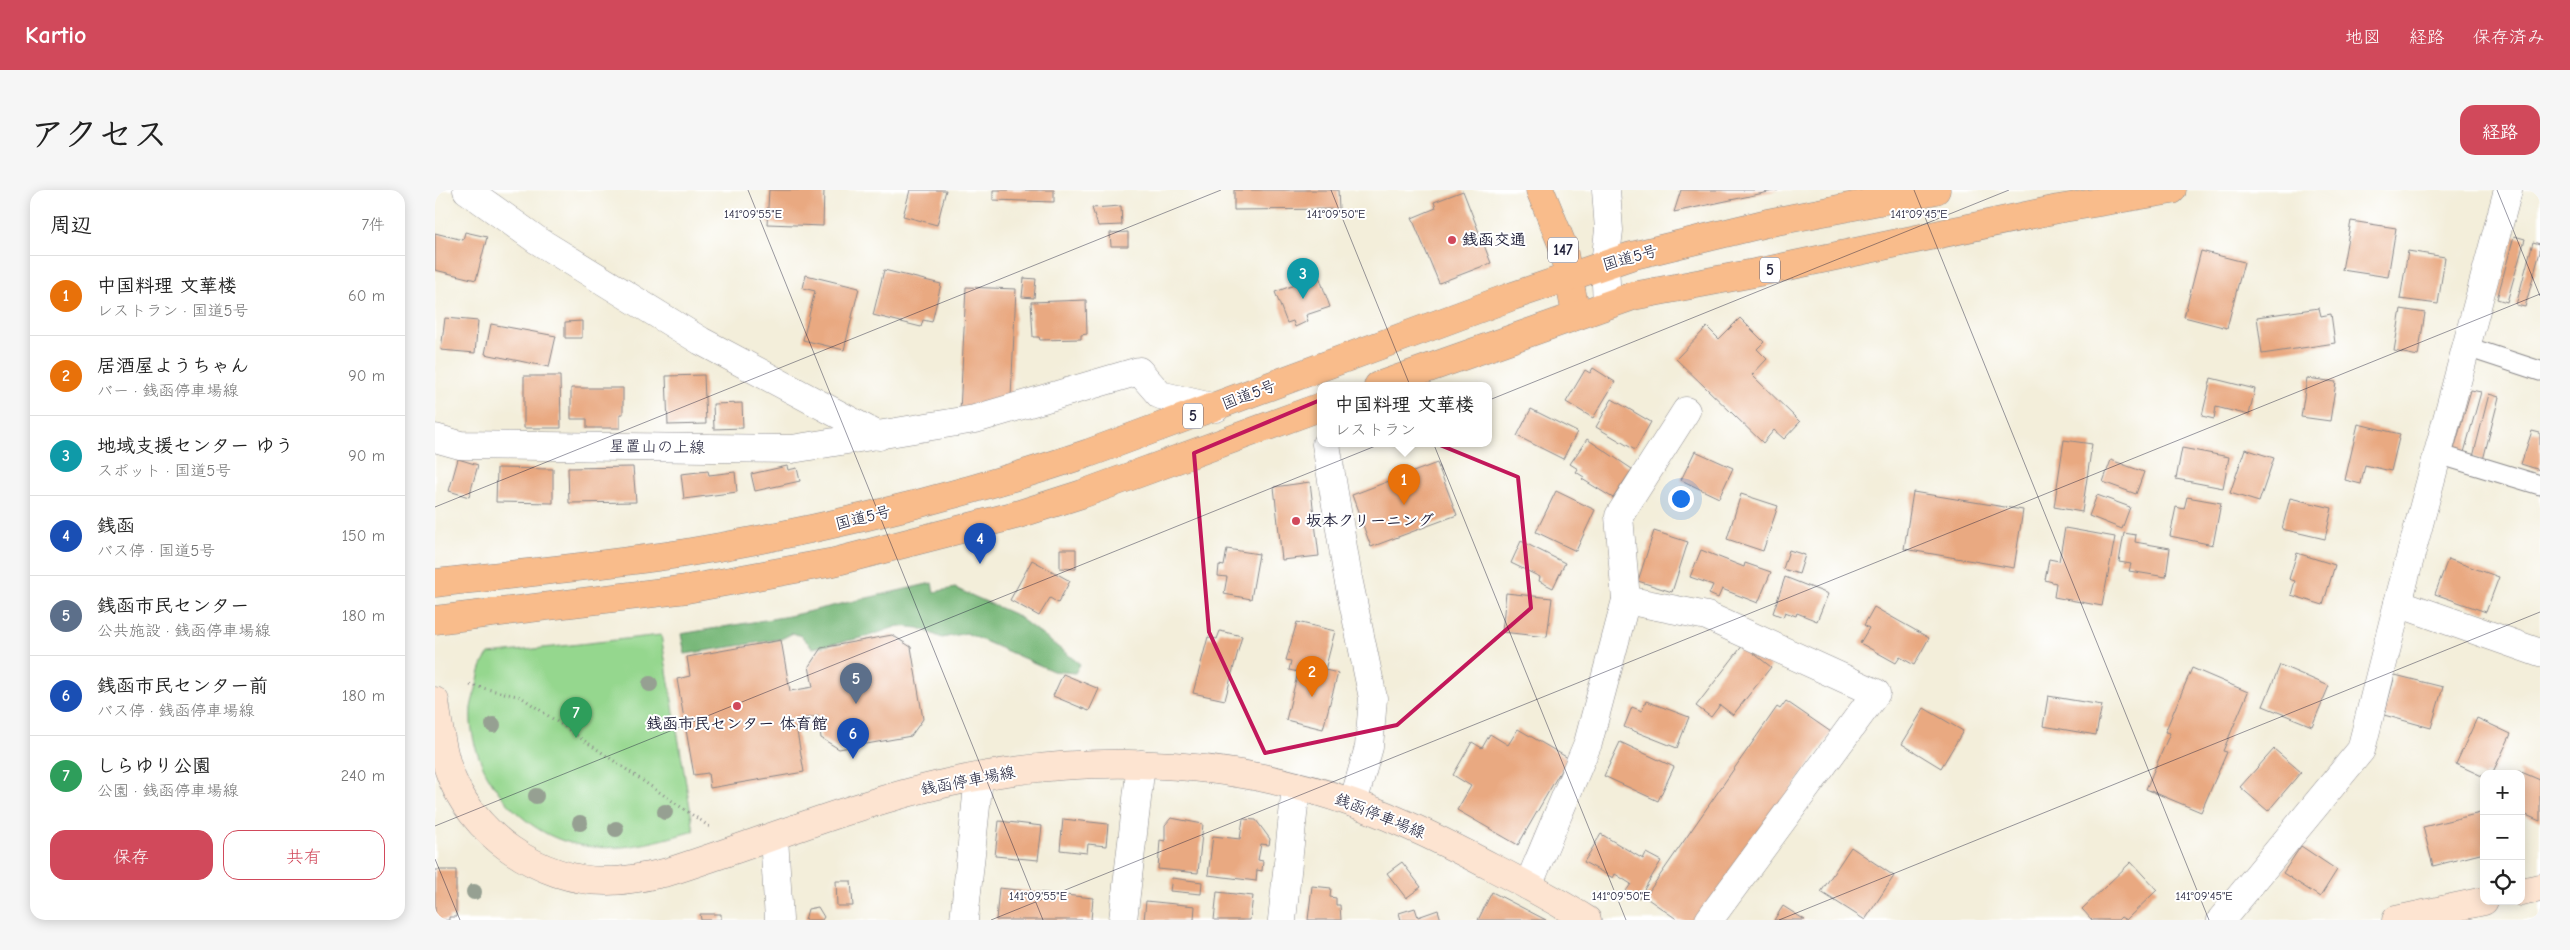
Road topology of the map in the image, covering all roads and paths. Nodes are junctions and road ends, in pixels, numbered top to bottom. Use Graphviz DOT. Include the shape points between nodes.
graph roads {
  1 [pos="467,190"];
  2 [pos="1540,190"];
  3 [pos="1936,190"];
  4 [pos="2172,190"];
  5 [pos="2508,190"];
  6 [pos="1608,191"];
  7 [pos="1605,264"];
  8 [pos="1570,277"];
  9 [pos="1607,304"];
  10 [pos="1576,314"];
  11 [pos="2467,347"];
  12 [pos="2540,371"];
  13 [pos="1389,382"];
  14 [pos="1216,408"];
  15 [pos="1317,408"];
  16 [pos="1686,410"];
  17 [pos="879,436"];
  18 [pos="435,438"];
  19 [pos="1326,447"];
  20 [pos="2438,454"];
  21 [pos="2540,485"];
  22 [pos="435,583"];
  23 [pos="1626,600"];
  24 [pos="2397,603"];
  25 [pos="435,620"];
  26 [pos="2540,653"];
  27 [pos="470,684"];
  28 [pos="435,700"];
  29 [pos="1141,764"];
  30 [pos="979,777"];
  31 [pos="1296,786"];
  32 [pos="1353,803"];
  33 [pos="713,829"];
  34 [pos="774,837"];
  35 [pos="1528,886"];
  36 [pos="2540,888"];
  37 [pos="2525,891"];
  38 [pos="2480,902"];
  39 [pos="779,920"];
  40 [pos="964,920"];
  41 [pos="1123,920"];
  42 [pos="1282,920"];
  43 [pos="1587,920"];
  44 [pos="1709,920"];
  45 [pos="2221,920"];
  46 [pos="2395,920"];
  1 -- 17 [label="street" via="537,240 701,341"];
  2 -- 8 [label="main road, 147" via="1562,244"];
  3 -- 7 [label="main road, 国道5号 / 5" via="1767,223"];
  4 -- 9 [label="main road, 5" via="2058,209"];
  5 -- 11 [label="street"];
  6 -- 7 [label="street" via="1609,230"];
  7 -- 8 [label="main road, 国道5号 / 5"];
  7 -- 9 [label="street"];
  8 -- 10 [label="main road, 147"];
  8 -- 14 [label="main road, 国道5号 / 5"];
  9 -- 10 [label="main road, 5"];
  10 -- 13 [label="main road, 5"];
  11 -- 12 [label="lane"];
  11 -- 20 [label="street"];
  14 -- 17 [label="street, 星置山の上線" via="1160,394 1139,371 975,419"];
  14 -- 22 [label="main road, 国道5号 / 5" via="1020,476 828,526 612,564"];
  15 -- 25 [label="main road, 5" via="1054,503 834,562 687,589"];
  16 -- 23 [label="street" via="1619,516"];
  17 -- 18 [label="street, 星置山の上線" via="792,449 460,444"];
  19 -- 32 [label="street" via="1348,578 1373,698 1369,747"];
  20 -- 21 [label="lane"];
  20 -- 24 [label="street"];
  23 -- 35 [label="street" via="1588,743"];
  23 -- 44 [label="street" via="1707,616 1876,693"];
  24 -- 26 [label="street"];
  24 -- 45 [label="street" via="2361,750"];
  27 -- 33 [label="path" via="521,697"];
  28 -- 34 [label="main road, 銭函停車場線" via="441,743 460,795 498,840 549,870 579,879 638,879"];
  29 -- 30 [label="main road, 銭函停車場線" via="1033,769"];
  29 -- 31 [label="main road, 銭函停車場線" via="1228,772"];
  29 -- 41 [label="street"];
  30 -- 34 [label="main road, 銭函停車場線" via="915,791"];
  30 -- 40 [label="street"];
  31 -- 32 [label="main road, 銭函停車場線"];
  31 -- 42 [label="street"];
  32 -- 35 [label="main road, 銭函停車場線" via="1403,822"];
  34 -- 39 [label="street"];
  35 -- 43 [label="main road, 銭函停車場線"];
  36 -- 37 [label="main road"];
  38 -- 46 [label="main road"];
}
